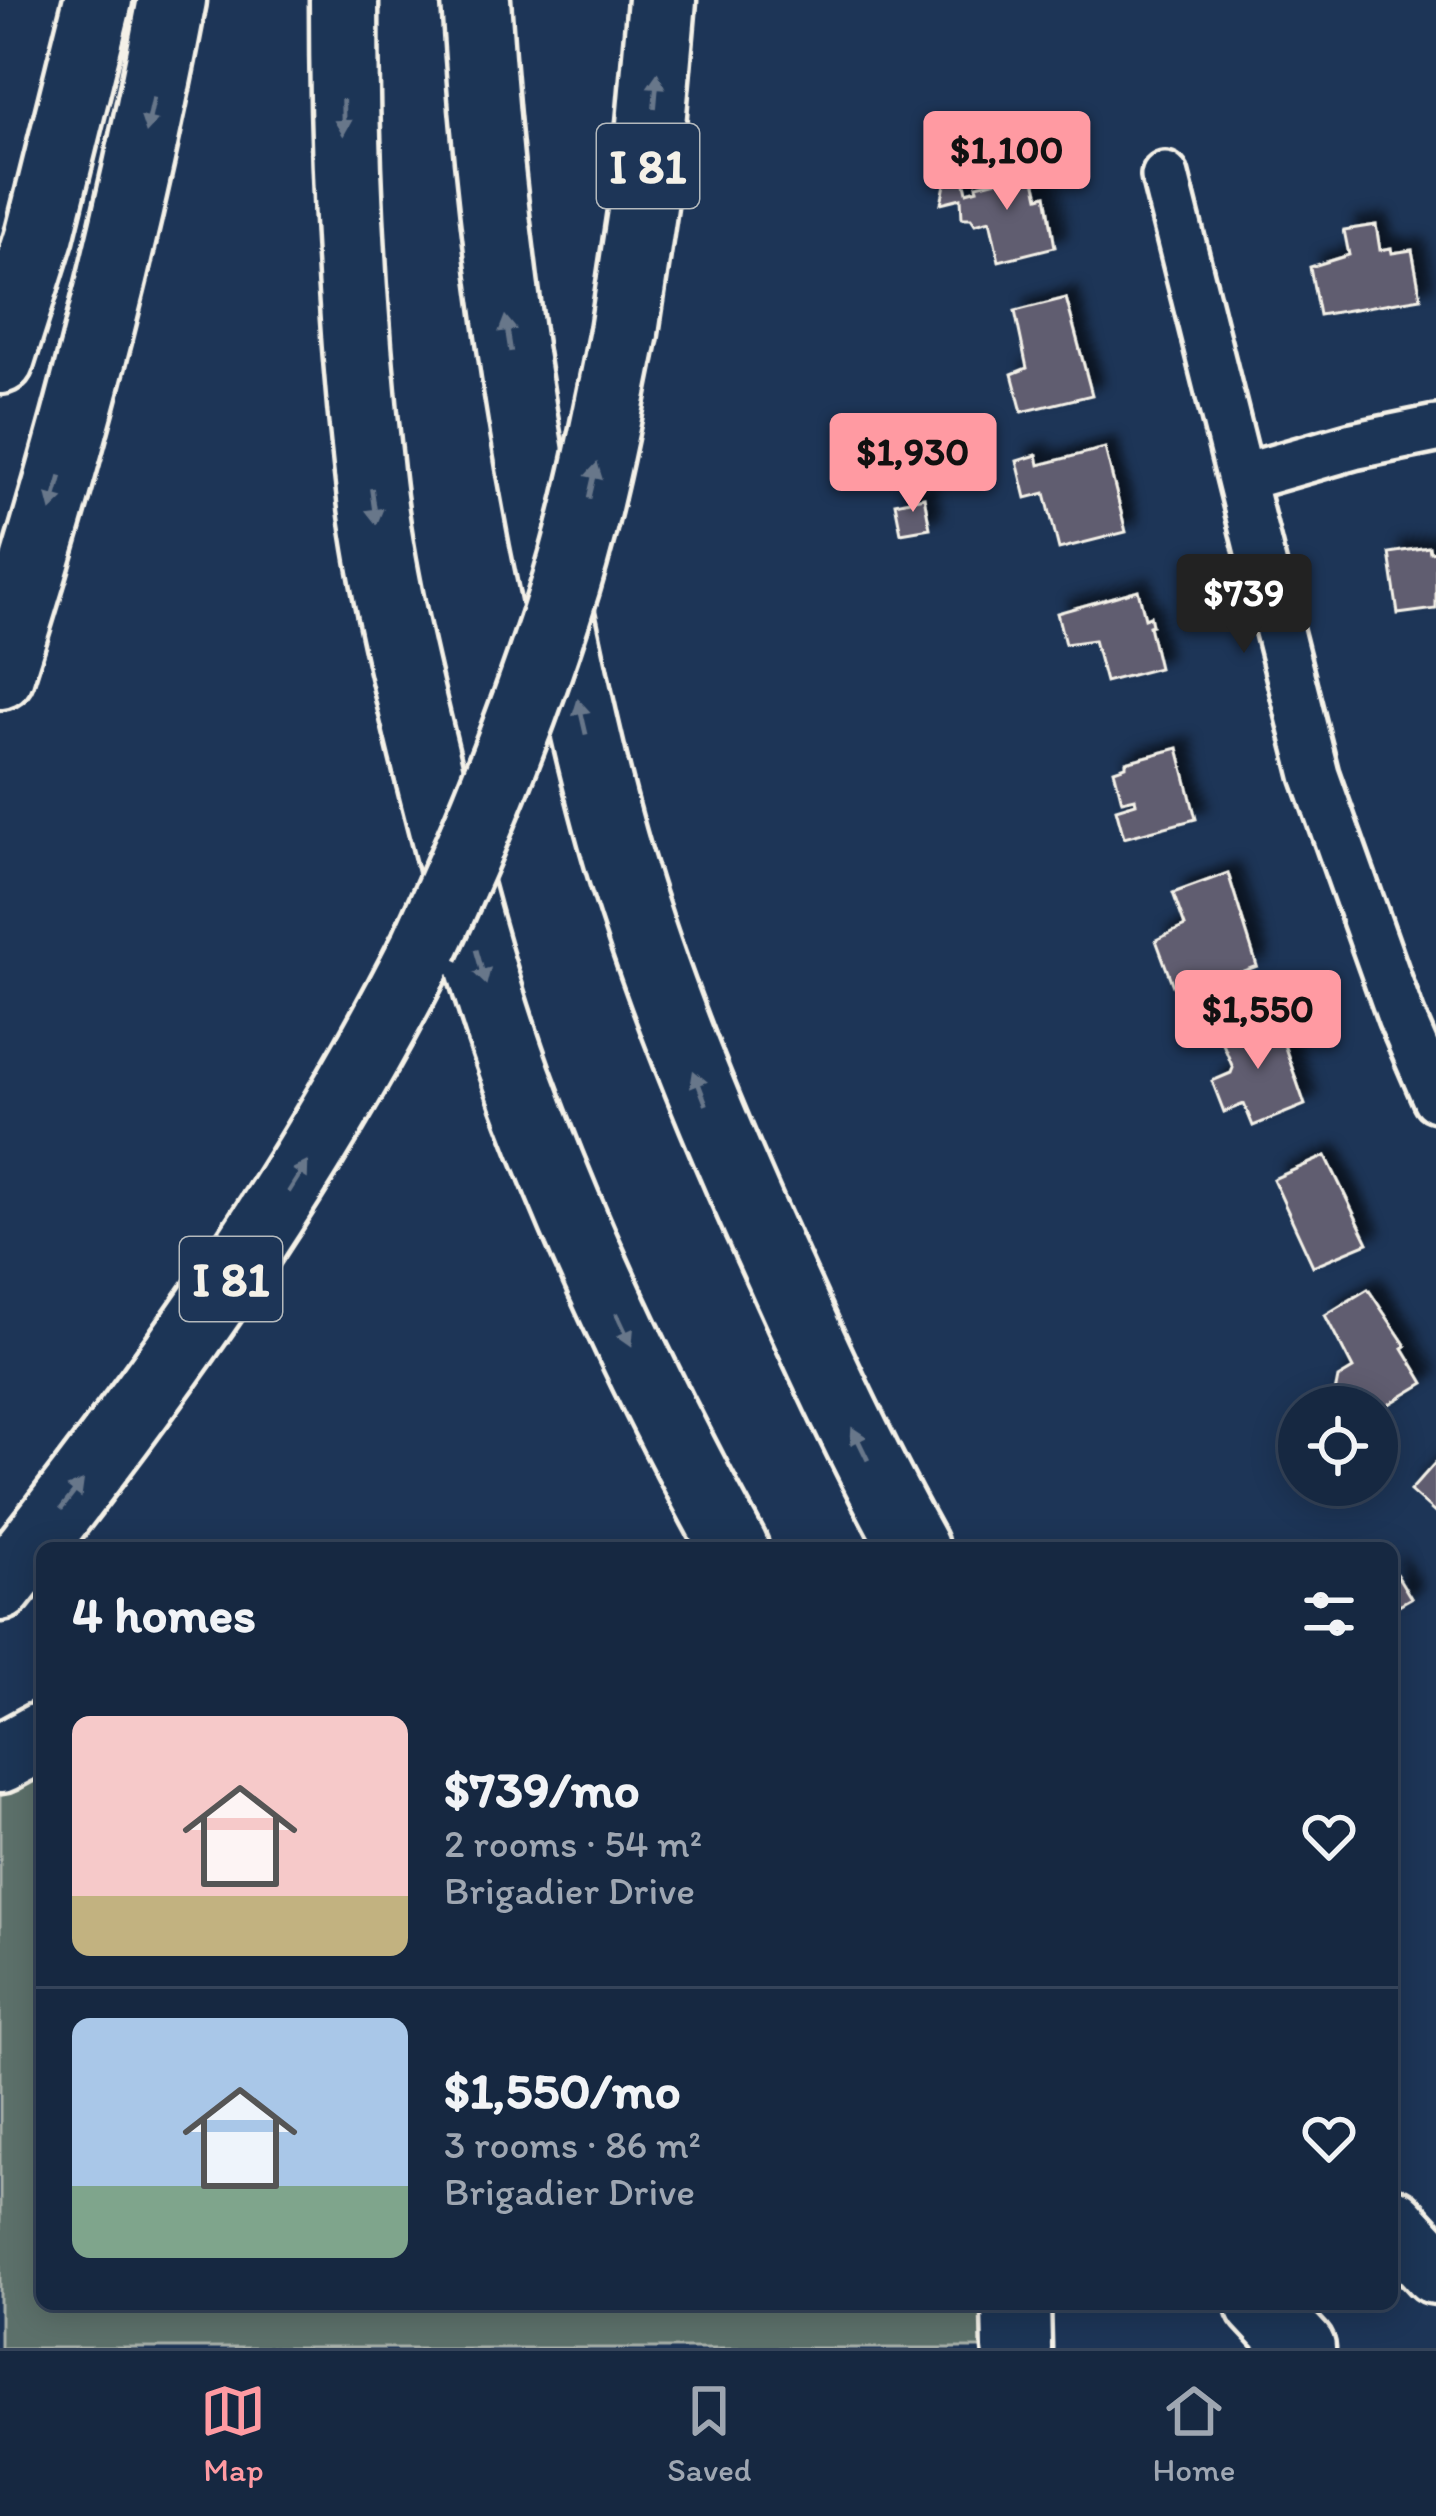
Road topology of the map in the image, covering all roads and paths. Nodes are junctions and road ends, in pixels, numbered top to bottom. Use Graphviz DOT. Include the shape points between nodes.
graph roads {
  1 [pos="98,0"];
  2 [pos="172,0"];
  3 [pos="344,0"];
  4 [pos="476,0"];
  5 [pos="662,0"];
  6 [pos="1165,176"];
  7 [pos="0,360"];
  8 [pos="1436,428"];
  9 [pos="1241,478"];
  10 [pos="0,675"];
  11 [pos="1436,1098"];
  12 [pos="731,1542"];
  13 [pos="911,1542"];
  14 [pos="0,1587"];
  15 [pos="36,1739"];
  16 [pos="0,1759"];
  17 [pos="1398,2229"];
  18 [pos="1436,2270"];
  19 [pos="1016,2310"];
  20 [pos="1265,2310"];
  21 [pos="1017,2348"];
  22 [pos="1300,2348"];
  1 -- 7 [label="highway"];
  2 -- 10 [label="highway, one-way" via="80,409"];
  3 -- 12 [label="highway, one-way" via="345,170 373,501 397,639 459,893 545,1151"];
  13 -- 4 [label="highway, one-way" via="719,1137 634,909 600,791 516,388"];
  14 -- 5 [label="highway, I 81, one-way, bridge" via="263,1232 425,946 492,792 587,507 645,192"];
  6 -- 9 [label="street"];
  8 -- 9 [label="street"];
  9 -- 11 [label="street" via="1315,775"];
  15 -- 16 [label="highway"];
  17 -- 18 [label="highway"];
  19 -- 21 [label="highway"];
  20 -- 22 [label="highway"];
}
